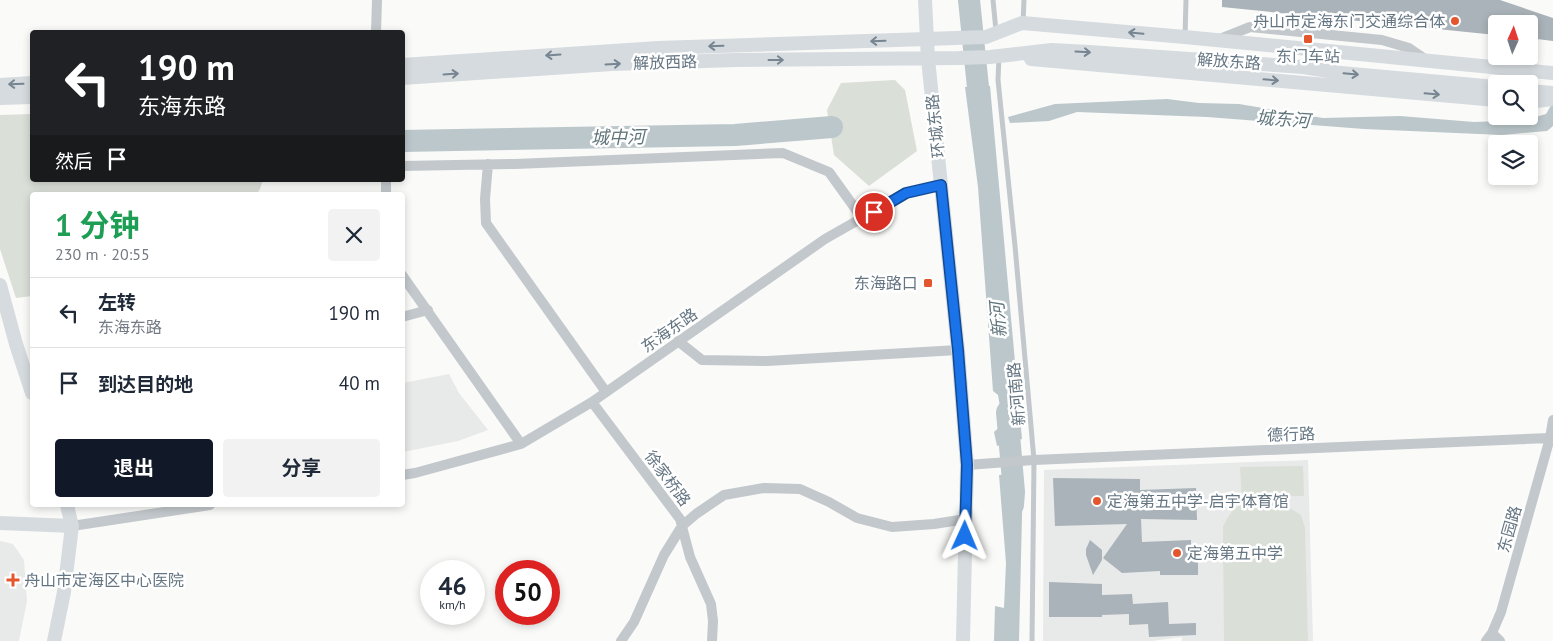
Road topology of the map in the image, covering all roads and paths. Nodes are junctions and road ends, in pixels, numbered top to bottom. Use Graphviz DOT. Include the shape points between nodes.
graph roads {
  1 [pos="377,0"];
  2 [pos="926,0"];
  3 [pos="993,0"];
  4 [pos="1024,0"];
  5 [pos="1186,0"];
  6 [pos="1022,23"];
  7 [pos="376,30"];
  8 [pos="991,36"];
  9 [pos="1185,37"];
  10 [pos="927,40"];
  11 [pos="1216,41"];
  12 [pos="995,56"];
  13 [pos="928,59"];
  14 [pos="1215,60"];
  15 [pos="405,65"];
  16 [pos="1553,73"];
  17 [pos="405,78"];
  18 [pos="30,83"];
  19 [pos="0,85"];
  20 [pos="1488,86"];
  21 [pos="1538,92"];
  22 [pos="1553,94"];
  23 [pos="30,97"];
  24 [pos="0,98"];
  25 [pos="1488,99"];
  26 [pos="1553,99"];
  27 [pos="1538,101"];
  28 [pos="488,164"];
  29 [pos="405,166"];
  30 [pos="941,185"];
  31 [pos="862,218"];
  32 [pos="405,278"];
  33 [pos="0,285"];
  34 [pos="428,310"];
  35 [pos="405,315"];
  36 [pos="678,341"];
  37 [pos="958,350"];
  38 [pos="30,387"];
  39 [pos="606,392"];
  40 [pos="592,402"];
  41 [pos="1553,420"];
  42 [pos="1550,438"];
  43 [pos="521,444"];
  44 [pos="1034,460"];
  45 [pos="967,465"];
  46 [pos="405,475"];
  47 [pos="67,507"];
  48 [pos="192,507"];
  49 [pos="966,519"];
  50 [pos="0,523"];
  51 [pos="72,526"];
  52 [pos="682,526"];
  53 [pos="1489,637"];
  54 [pos="54,641"];
  55 [pos="621,641"];
  56 [pos="712,641"];
  57 [pos="963,641"];
  58 [pos="1032,641"];
  59 [pos="1500,641"];
  1 -- 7 [label="street"];
  2 -- 10 [label="street, 环城东路"];
  3 -- 8 [label="lane"];
  4 -- 6 [label="lane"];
  5 -- 9 [label="lane"];
  6 -- 8 [label="street"];
  9 -- 6 [label="street, one-way"];
  8 -- 10 [label="street"];
  9 -- 11 [label="street"];
  10 -- 13 [label="street, 环城东路"];
  10 -- 15 [label="street, one-way" via="658,48"];
  11 -- 14 [label="street"];
  11 -- 16 [label="street"];
  12 -- 13 [label="street, 解放西路"];
  12 -- 14 [label="street, 解放东路, one-way" via="1052,50"];
  12 -- 25 [label="street, one-way"];
  12 -- 44 [label="lane, 新河南路"];
  17 -- 13 [label="street, 解放西路, one-way" via="612,64"];
  13 -- 30 [label="street, 环城东路"];
  14 -- 20 [label="street, 解放东路, one-way"];
  18 -- 19 [label="street, one-way"];
  21 -- 22 [label="street"];
  23 -- 24 [label="street"];
  26 -- 27 [label="street"];
  28 -- 29 [label="street"];
  28 -- 31 [label="street" via="783,153 829,172"];
  28 -- 39 [label="street" via="486,223"];
  30 -- 31 [label="street, 东海东路" via="906,193"];
  30 -- 37 [label="street, 环城东路"];
  31 -- 36 [label="street, 东海东路" via="826,239"];
  32 -- 34 [label="street"];
  33 -- 38 [label="street"];
  34 -- 35 [label="street"];
  34 -- 43 [label="street"];
  36 -- 37 [label="street" via="702,360 767,361"];
  36 -- 39 [label="street, 东海东路"];
  37 -- 45 [label="street, 环城东路"];
  39 -- 40 [label="street, 东海东路"];
  40 -- 43 [label="street, 东海东路"];
  40 -- 52 [label="street, 徐家桥路"];
  41 -- 42 [label="street, 东园路"];
  42 -- 44 [label="street, 德行路"];
  42 -- 53 [label="street, 东园路" via="1501,612"];
  43 -- 46 [label="street, 东海东路"];
  44 -- 45 [label="street, 德行路"];
  44 -- 58 [label="lane, 新河南路"];
  45 -- 49 [label="street, 环城东路"];
  47 -- 51 [label="street"];
  48 -- 51 [label="street"];
  49 -- 52 [label="street" via="892,527 857,518 800,489 764,488 724,495"];
  49 -- 57 [label="street, 环城东路"];
  50 -- 51 [label="street"];
  51 -- 54 [label="street"];
  52 -- 55 [label="street" via="664,556 634,622"];
  52 -- 56 [label="street, 徐家桥路" via="690,557 711,604"];
  53 -- 59 [label="street, 东园路"];
}
